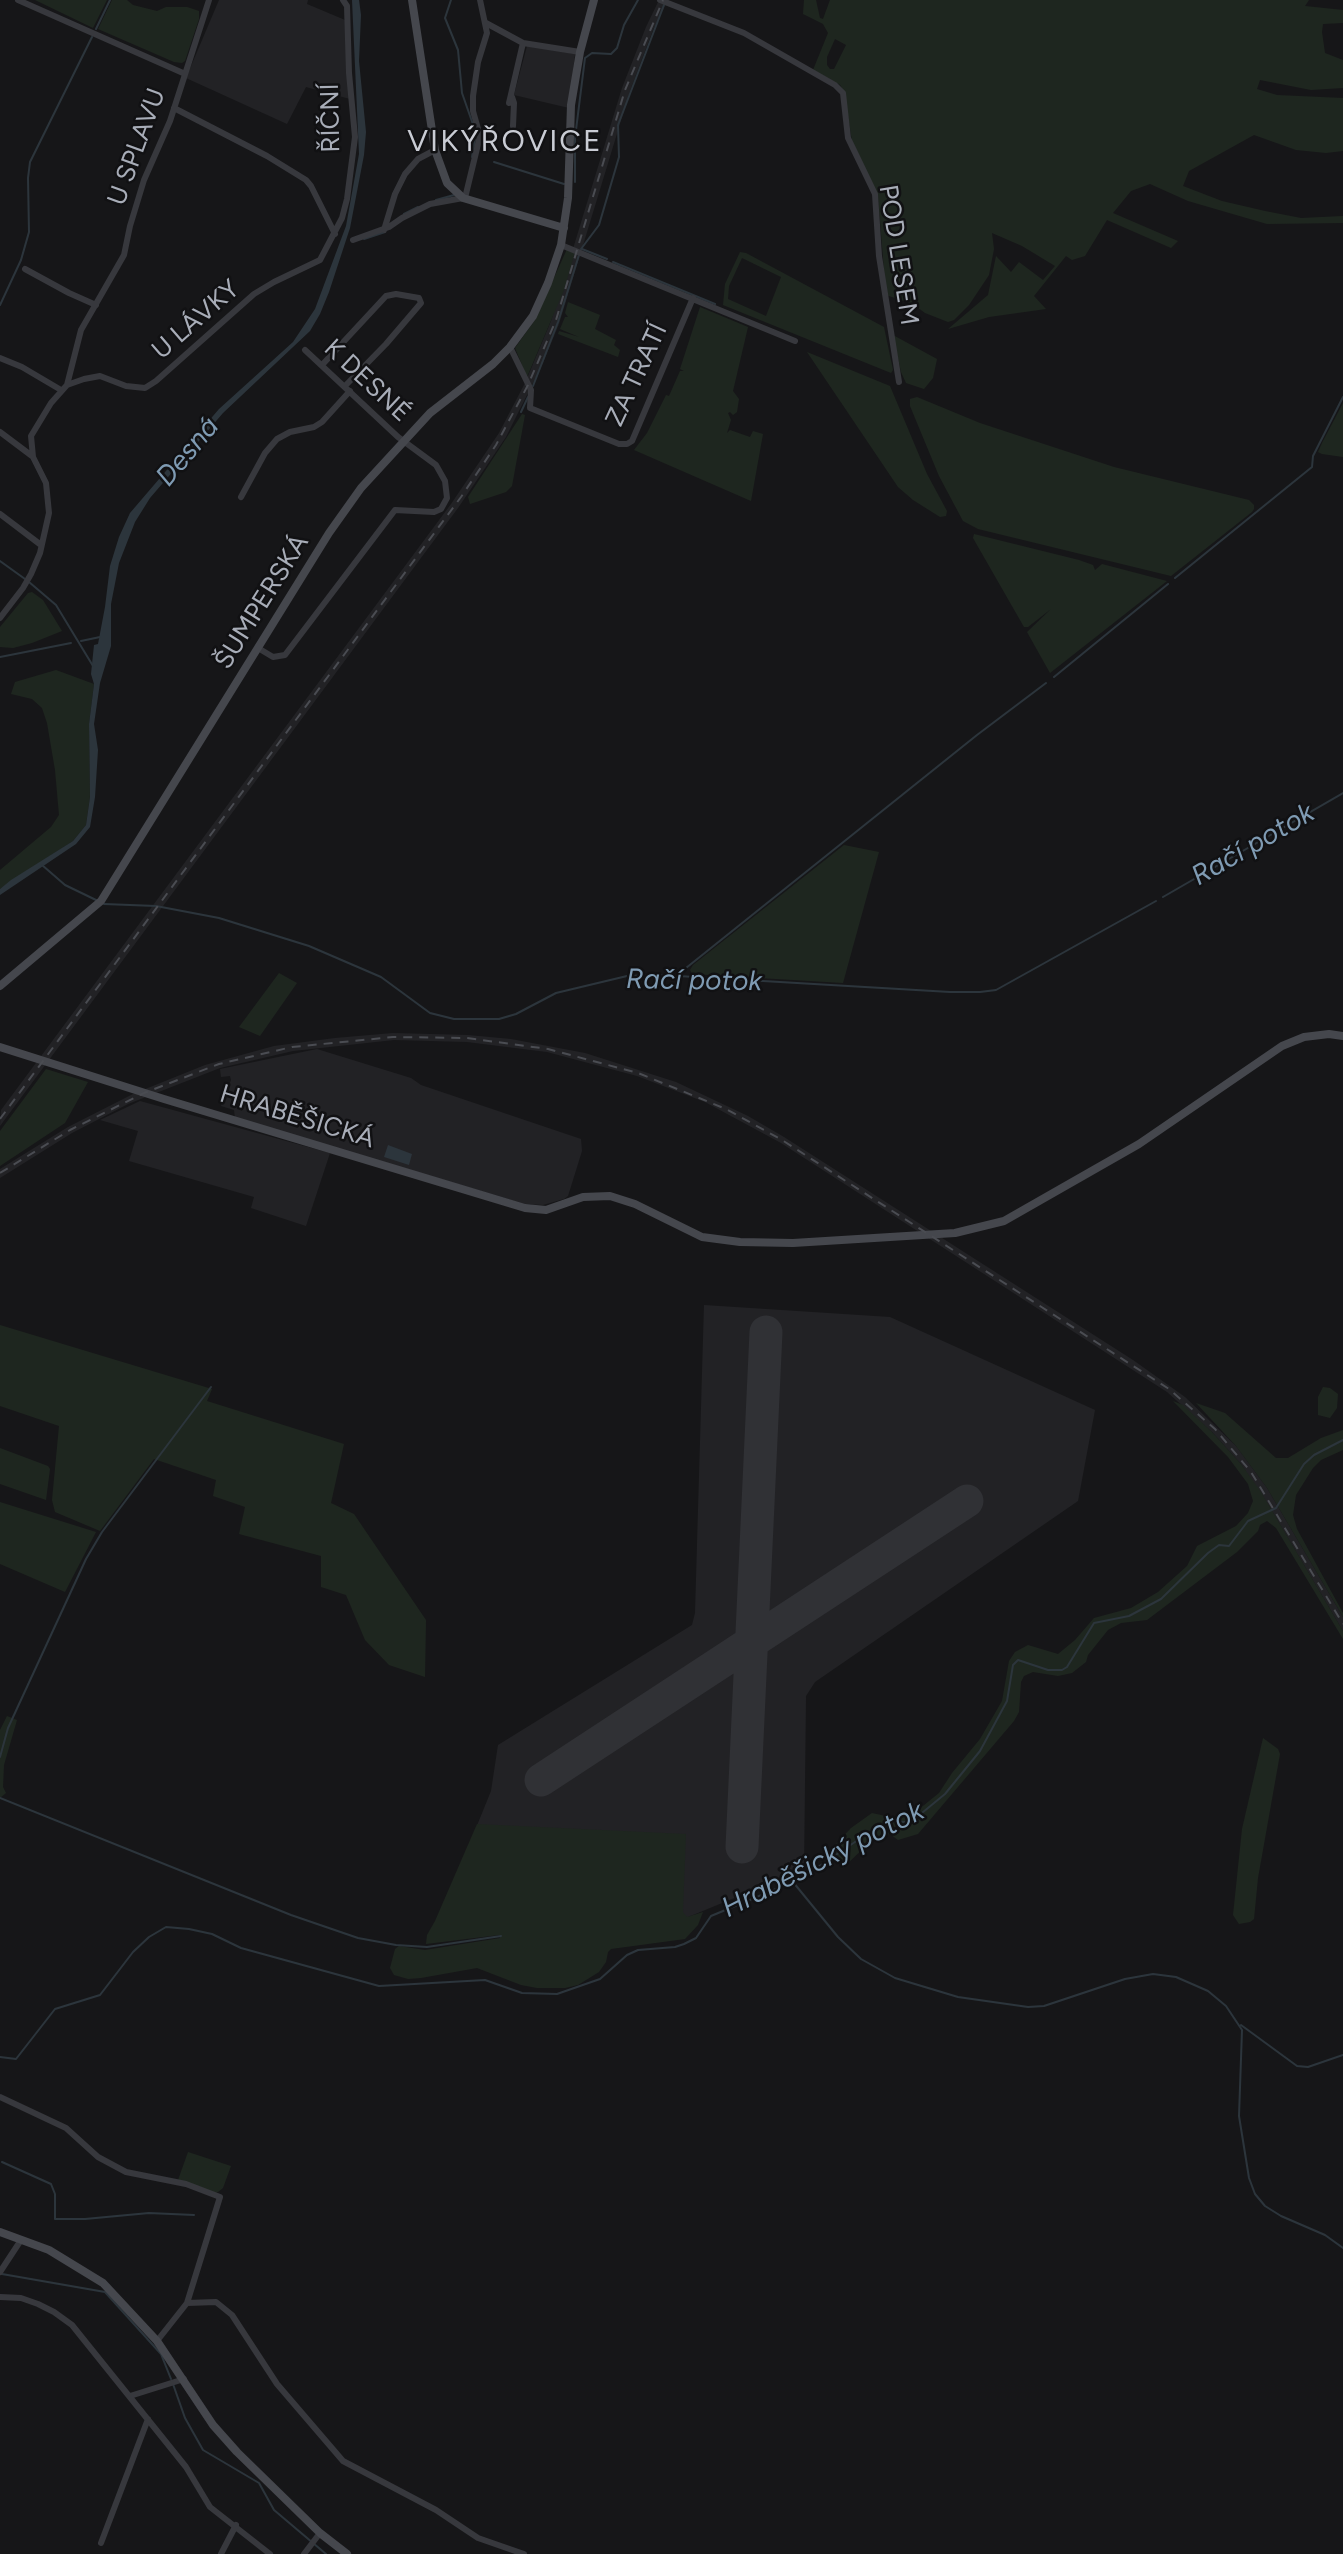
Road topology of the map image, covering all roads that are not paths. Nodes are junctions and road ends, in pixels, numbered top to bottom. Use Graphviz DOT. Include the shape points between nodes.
graph roads {
  1 [pos="18,0"];
  2 [pos="209,0"];
  3 [pos="343,0"];
  4 [pos="412,0"];
  5 [pos="480,0"];
  6 [pos="594,0"];
  7 [pos="660,0"];
  8 [pos="486,23"];
  9 [pos="523,43"];
  10 [pos="580,52"];
  11 [pos="184,73"];
  12 [pos="174,108"];
  13 [pos="513,126"];
  14 [pos="435,150"];
  15 [pos="460,196"];
  16 [pos="386,228"];
  17 [pos="564,228"];
  18 [pos="335,234"];
  19 [pos="353,240"];
  20 [pos="561,245"];
  21 [pos="25,269"];
  22 [pos="693,298"];
  23 [pos="96,305"];
  24 [pos="795,341"];
  25 [pos="510,347"];
  26 [pos="305,350"];
  27 [pos="0,358"];
  28 [pos="322,365"];
  29 [pos="899,382"];
  30 [pos="64,388"];
  31 [pos="348,389"];
  32 [pos="0,432"];
  33 [pos="403,441"];
  34 [pos="33,457"];
  35 [pos="241,496"];
  36 [pos="0,514"];
  37 [pos="41,545"];
  38 [pos="0,618"];
  39 [pos="258,649"];
  40 [pos="0,986"];
  41 [pos="1343,1036"];
  42 [pos="0,1046"];
  43 [pos="0,2097"];
  44 [pos="0,2232"];
  45 [pos="21,2241"];
  46 [pos="0,2272"];
  47 [pos="0,2297"];
  48 [pos="187,2303"];
  49 [pos="158,2341"];
  50 [pos="177,2382"];
  51 [pos="130,2396"];
  52 [pos="148,2419"];
  53 [pos="236,2525"];
  54 [pos="320,2533"];
  55 [pos="101,2543"];
  56 [pos="221,2554"];
  57 [pos="270,2554"];
  58 [pos="304,2554"];
  59 [pos="347,2554"];
  60 [pos="524,2554"];
  1 -- 11 [label="street"];
  2 -- 11 [label="street, U SPLAVU"];
  3 -- 18 [label="street, ŘÍČNÍ" via="355,136 347,200"];
  4 -- 14 [label="street"];
  5 -- 8 [label="street"];
  6 -- 10 [label="street, ŠUMPERSKÁ"];
  7 -- 29 [label="street, POD LESEM" via="744,33 843,93 848,138 876,199 879,256"];
  8 -- 9 [label="street"];
  8 -- 15 [label="street" via="473,96 480,136"];
  9 -- 10 [label="street"];
  9 -- 13 [label="street" via="510,99 514,103"];
  10 -- 17 [label="street, ŠUMPERSKÁ" via="571,105"];
  11 -- 12 [label="street, U SPLAVU"];
  12 -- 18 [label="street" via="306,180"];
  12 -- 23 [label="street, U SPLAVU" via="144,180 124,255"];
  14 -- 15 [label="street" via="444,178"];
  14 -- 16 [label="street" via="418,159 405,174"];
  15 -- 16 [label="street" via="430,204"];
  15 -- 17 [label="street"];
  16 -- 19 [label="street"];
  17 -- 20 [label="street, ŠUMPERSKÁ"];
  18 -- 30 [label="street, U LÁVKY" via="320,260 254,294 145,388 100,376"];
  20 -- 22 [label="street, ZA TRATÍ"];
  20 -- 25 [label="street, ŠUMPERSKÁ" via="533,316"];
  21 -- 23 [label="street"];
  22 -- 24 [label="street"];
  22 -- 25 [label="street, ZA TRATÍ" via="632,441 626,444 530,408 531,390"];
  23 -- 30 [label="street, U SPLAVU" via="81,330"];
  25 -- 33 [label="street, ŠUMPERSKÁ"];
  26 -- 28 [label="street, K DESNÉ"];
  27 -- 30 [label="street"];
  28 -- 31 [label="street, K DESNÉ"];
  28 -- 31 [label="street" via="386,296 419,298 421,303"];
  30 -- 34 [label="street, U SPLAVU" via="31,436"];
  31 -- 33 [label="street, K DESNÉ"];
  31 -- 35 [label="street" via="322,422 277,439"];
  32 -- 34 [label="street"];
  33 -- 39 [label="street, ŠUMPERSKÁ" via="337,520"];
  33 -- 39 [label="street, K DESNÉ" via="436,465 447,491 446,503 434,512 395,510 287,654 273,657"];
  34 -- 37 [label="street" via="46,483 49,506"];
  36 -- 37 [label="street"];
  37 -- 38 [label="street" via="25,585"];
  39 -- 40 [label="street, ŠUMPERSKÁ" via="100,903"];
  41 -- 42 [label="street, HRABĚŠICKÁ" via="1304,1037 1282,1046 1139,1144 1020,1213 970,1231 822,1242 710,1238 610,1196 583,1197 546,1210 526,1208"];
  43 -- 48 [label="street" via="66,2127 98,2157 126,2172 186,2184 220,2197"];
  44 -- 45 [label="street"];
  45 -- 46 [label="street"];
  45 -- 49 [label="street" via="48,2250 103,2283"];
  47 -- 51 [label="street" via="38,2304 67,2321"];
  48 -- 49 [label="street"];
  48 -- 60 [label="street" via="216,2302 232,2315 277,2384 343,2461 436,2510 478,2538"];
  49 -- 50 [label="street"];
  50 -- 51 [label="street"];
  50 -- 54 [label="street" via="237,2452"];
  51 -- 52 [label="street"];
  52 -- 53 [label="street" via="210,2507"];
  52 -- 55 [label="street"];
  53 -- 56 [label="street"];
  53 -- 57 [label="street"];
  54 -- 58 [label="street"];
  54 -- 59 [label="street"];
}
